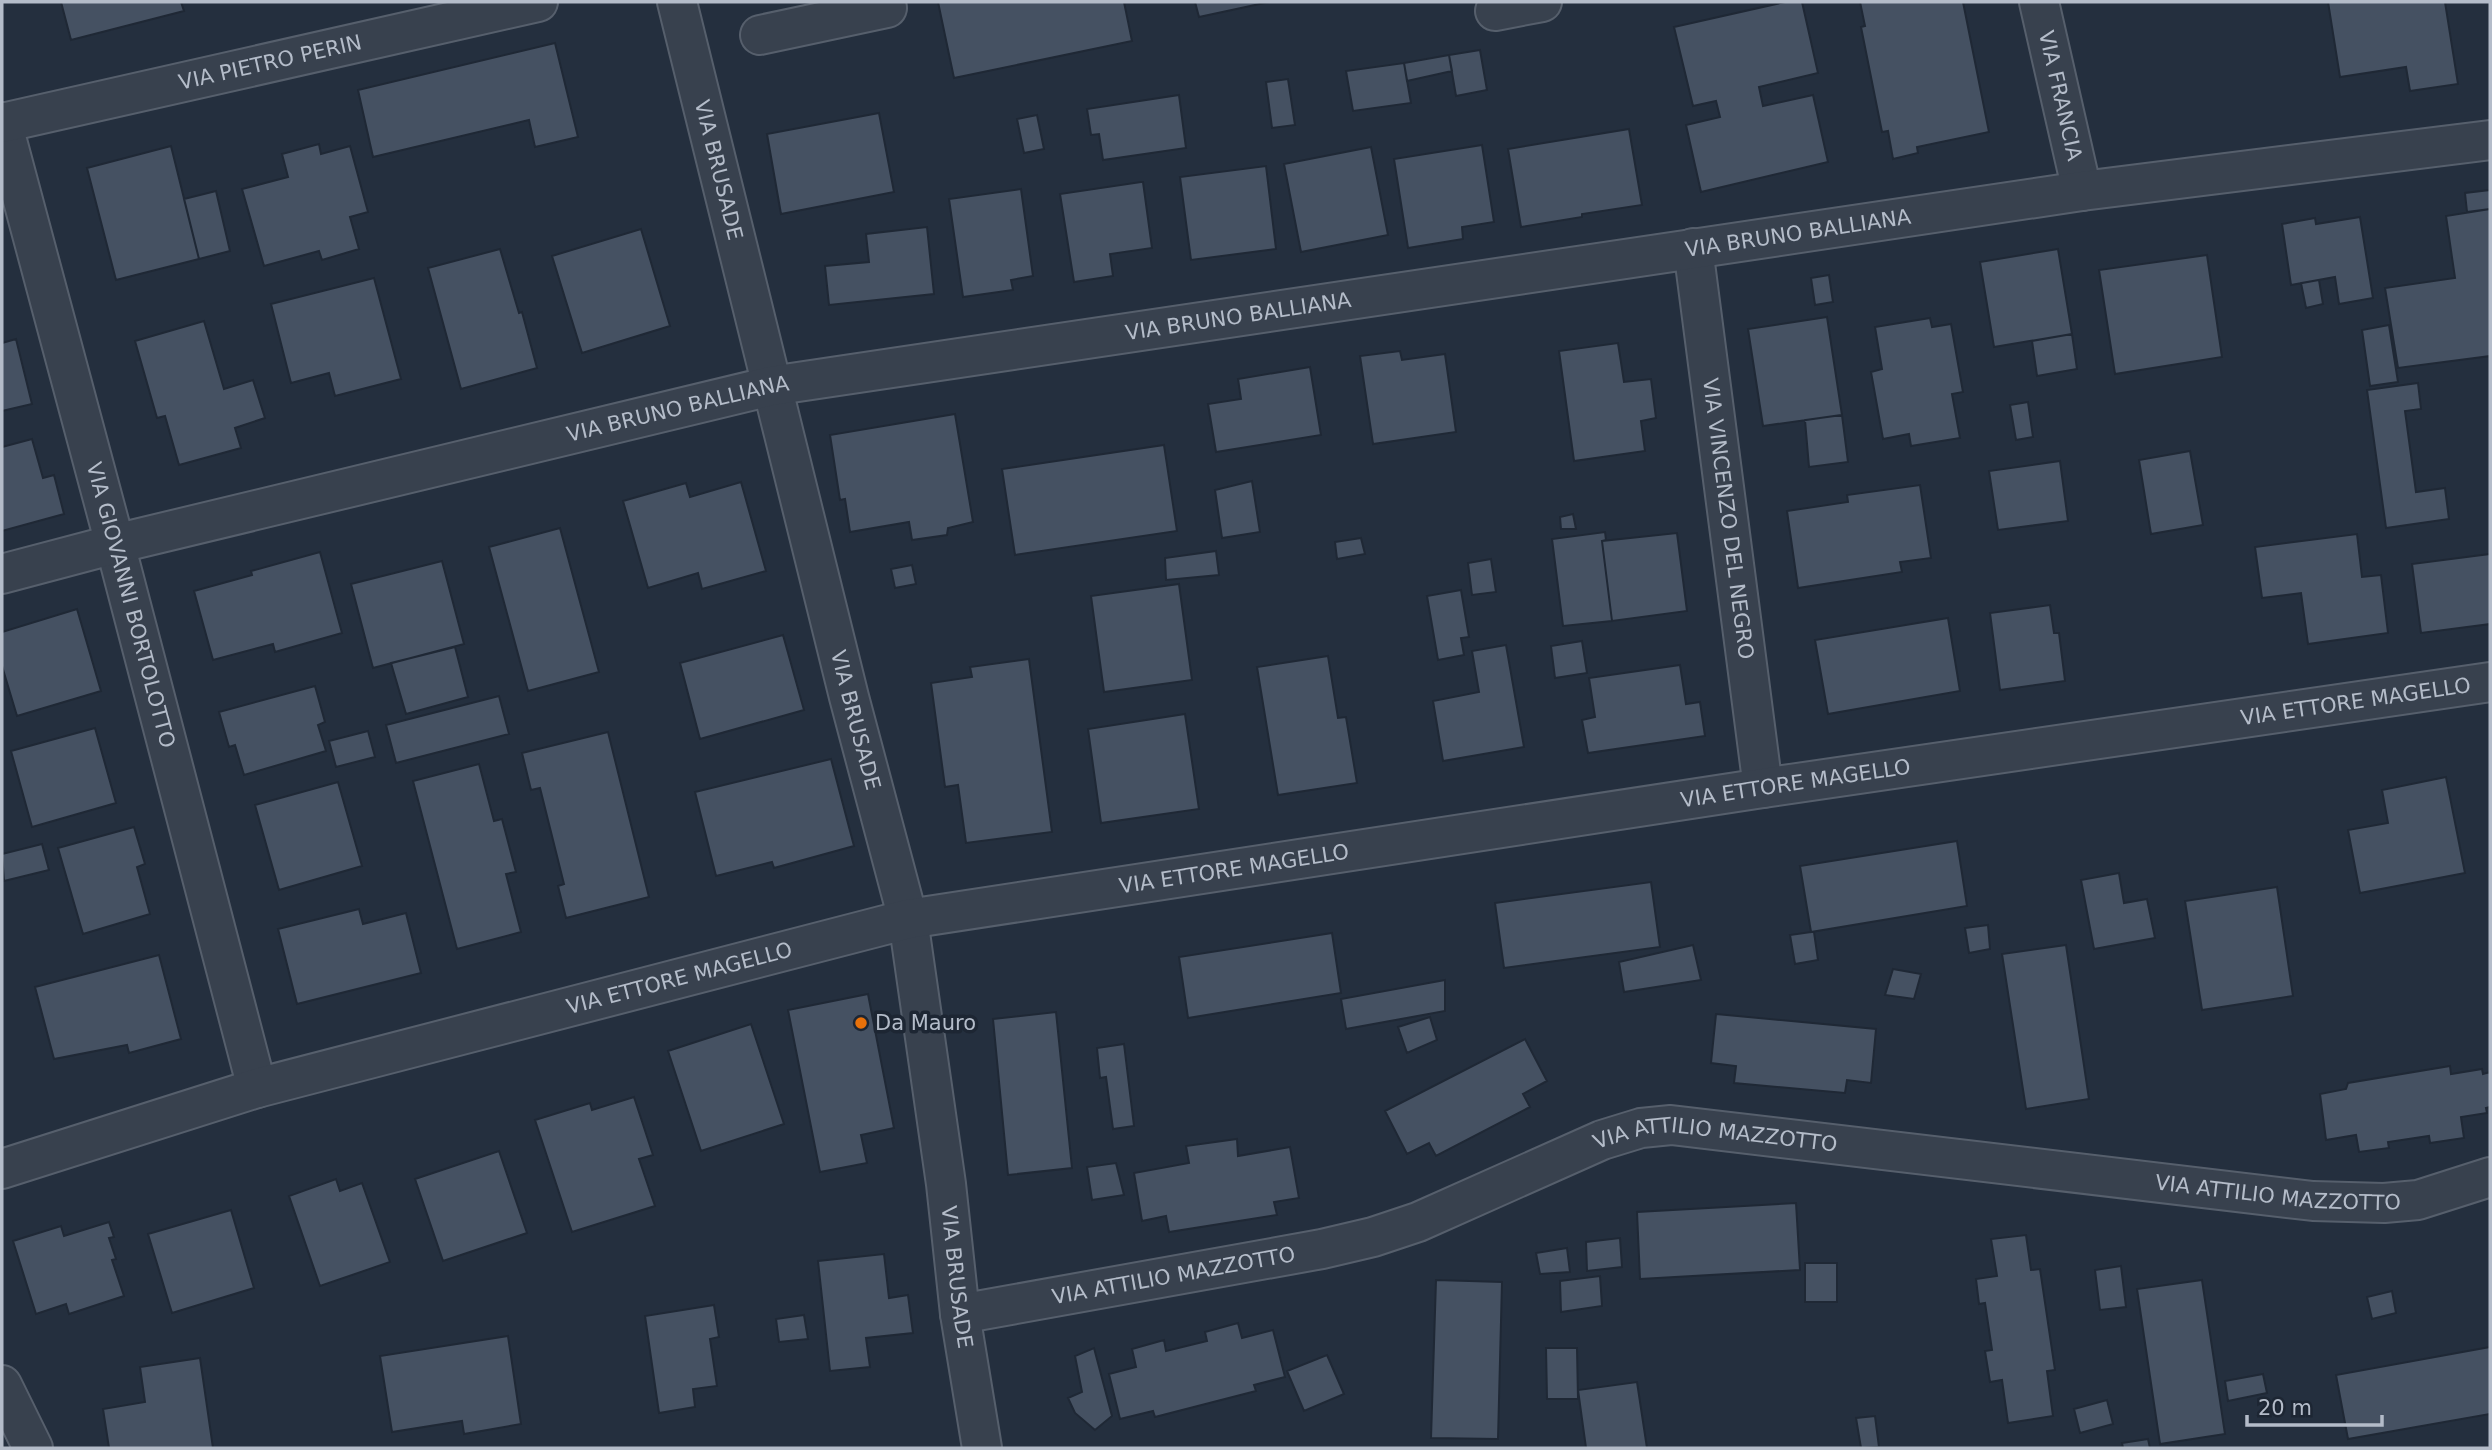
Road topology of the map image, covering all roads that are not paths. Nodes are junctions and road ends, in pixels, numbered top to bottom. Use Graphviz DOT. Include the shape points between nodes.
graph roads {
  1 [pos="538,2"];
  2 [pos="677,2"];
  3 [pos="886,2"];
  4 [pos="1542,2"];
  5 [pos="2039,2"];
  6 [pos="1494,11"];
  7 [pos="760,36"];
  8 [pos="2,123"];
  9 [pos="2490,140"];
  10 [pos="2082,191"];
  11 [pos="1693,248"];
  12 [pos="771,386"];
  13 [pos="115,544"];
  14 [pos="2,575"];
  15 [pos="2490,682"];
  16 [pos="1763,788"];
  17 [pos="908,919"];
  18 [pos="257,1088"];
  19 [pos="2,1169"];
  20 [pos="2490,1177"];
  21 [pos="960,1314"];
  22 [pos="2,1385"];
  23 [pos="33,1448"];
  24 [pos="982,1448"];
  1 -- 8 [label="street, VIA PIETRO PERIN"];
  2 -- 12 [label="street, VIA BRUSADE"];
  3 -- 7 [label="street" via="887,8"];
  4 -- 6 [label="street"];
  5 -- 10 [label="street, VIA FRANCIA"];
  8 -- 13 [label="street, VIA GIOVANNI BORTOLOTTO"];
  9 -- 10 [label="street, VIA BRUNO BALLIANA"];
  10 -- 11 [label="street, VIA BRUNO BALLIANA"];
  11 -- 12 [label="street, VIA BRUNO BALLIANA"];
  11 -- 16 [label="street, VIA VINCENZO DEL NEGRO"];
  12 -- 13 [label="street, VIA BRUNO BALLIANA"];
  12 -- 17 [label="street, VIA BRUSADE"];
  13 -- 14 [label="street, VIA BRUNO BALLIANA"];
  13 -- 18 [label="street, VIA GIOVANNI BORTOLOTTO"];
  15 -- 16 [label="street, VIA ETTORE MAGELLO"];
  16 -- 17 [label="street, VIA ETTORE MAGELLO"];
  17 -- 18 [label="street, VIA ETTORE MAGELLO"];
  17 -- 21 [label="street, VIA BRUSADE"];
  18 -- 19 [label="street, VIA ETTORE MAGELLO"];
  20 -- 21 [label="street, VIA ATTILIO MAZZOTTO" via="2418,1200 2314,1201 1671,1125 1602,1140 1418,1222 1373,1237"];
  21 -- 24 [label="street, VIA BRUSADE"];
  22 -- 23 [label="street"];
}
